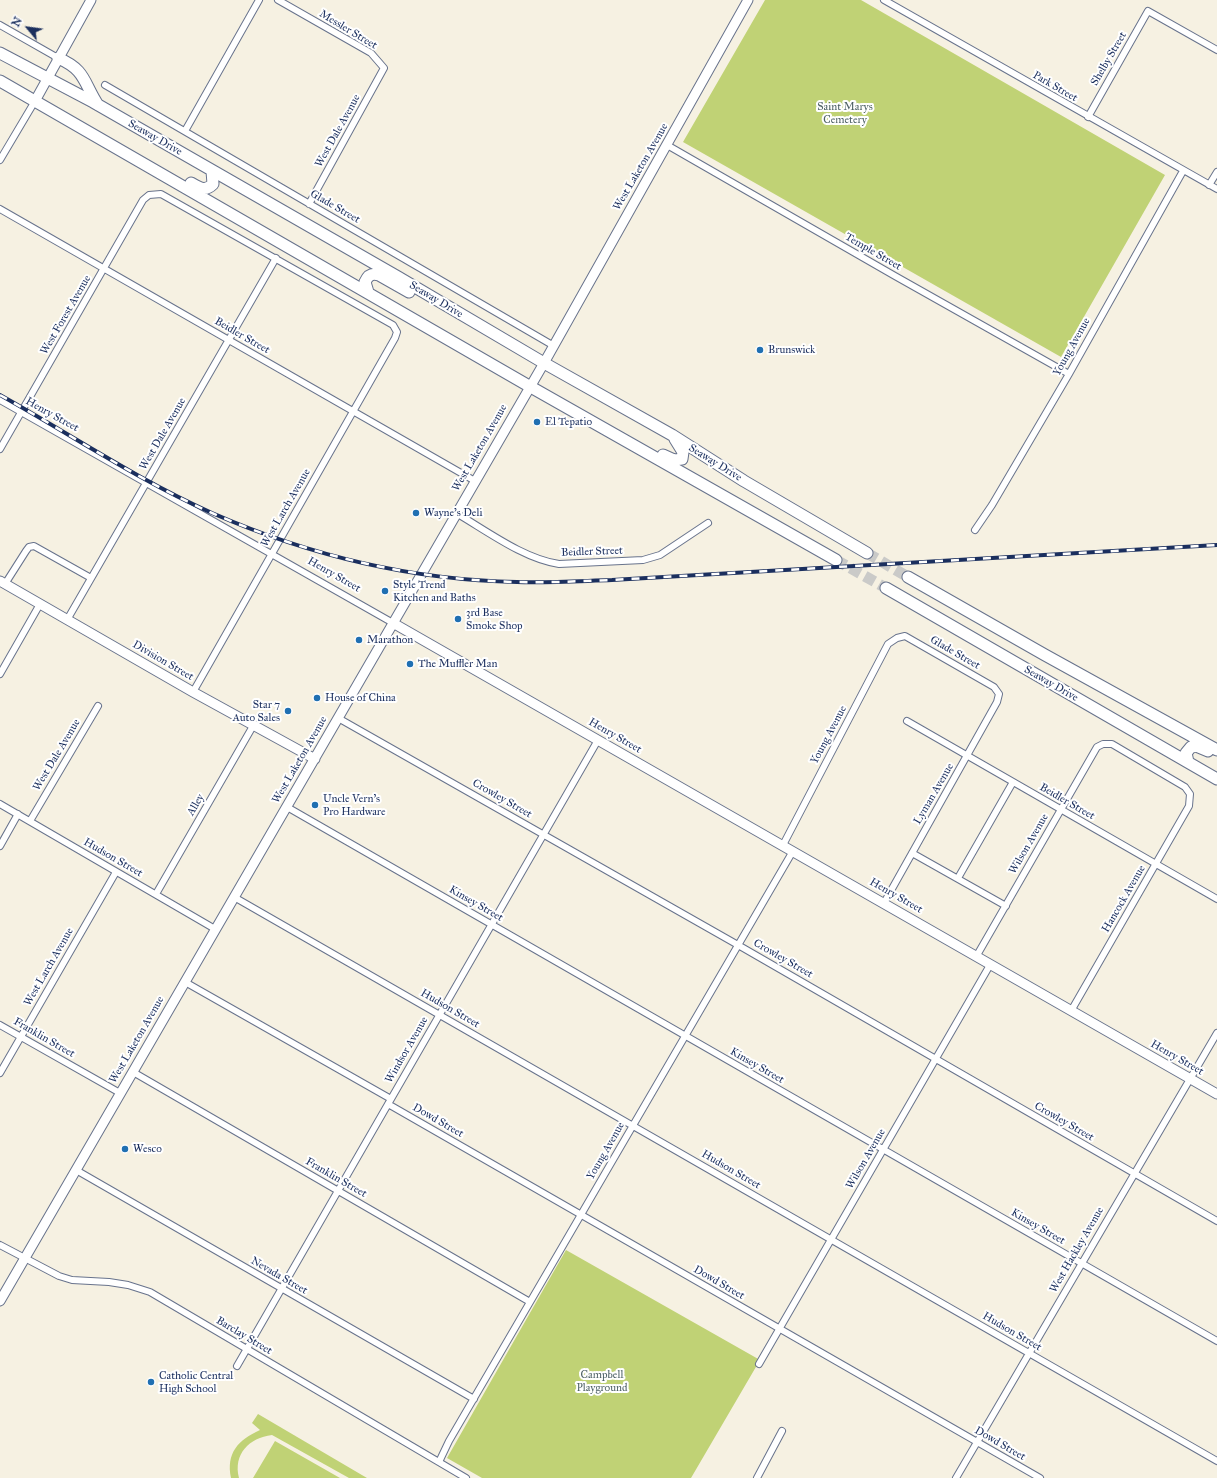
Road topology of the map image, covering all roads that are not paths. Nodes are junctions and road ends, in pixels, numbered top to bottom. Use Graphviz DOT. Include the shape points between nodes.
graph roads {
  1 [pos="91,0"];
  2 [pos="259,0"];
  3 [pos="278,0"];
  4 [pos="748,0"];
  5 [pos="884,0"];
  6 [pos="0,25"];
  7 [pos="1217,50"];
  8 [pos="0,53"];
  9 [pos="58,58"];
  10 [pos="384,68"];
  11 [pos="47,78"];
  12 [pos="0,81"];
  13 [pos="105,85"];
  14 [pos="35,101"];
  15 [pos="98,105"];
  16 [pos="54,111"];
  17 [pos="1088,117"];
  18 [pos="185,131"];
  19 [pos="667,145"];
  20 [pos="0,160"];
  21 [pos="212,171"];
  22 [pos="1182,171"];
  23 [pos="1217,172"];
  24 [pos="1209,185"];
  25 [pos="1217,189"];
  26 [pos="310,204"];
  27 [pos="0,210"];
  28 [pos="276,258"];
  29 [pos="104,268"];
  30 [pos="368,292"];
  31 [pos="229,340"];
  32 [pos="554,346"];
  33 [pos="527,353"];
  34 [pos="544,363"];
  35 [pos="1069,374"];
  36 [pos="529,386"];
  37 [pos="546,395"];
  38 [pos="0,400"];
  39 [pos="354,411"];
  40 [pos="22,412"];
  41 [pos="672,436"];
  42 [pos="0,450"];
  43 [pos="475,481"];
  44 [pos="147,482"];
  45 [pos="456,513"];
  46 [pos="708,523"];
  47 [pos="975,530"];
  48 [pos="272,553"];
  49 [pos="867,553"];
  50 [pos="836,560"];
  51 [pos="908,576"];
  52 [pos="91,578"];
  53 [pos="2,583"];
  54 [pos="886,588"];
  55 [pos="40,604"];
  56 [pos="67,620"];
  57 [pos="394,623"];
  58 [pos="897,638"];
  59 [pos="0,674"];
  60 [pos="192,692"];
  61 [pos="999,694"];
  62 [pos="98,706"];
  63 [pos="338,718"];
  64 [pos="907,722"];
  65 [pos="253,726"];
  66 [pos="598,740"];
  67 [pos="1217,750"];
  68 [pos="967,756"];
  69 [pos="1217,756"];
  70 [pos="315,759"];
  71 [pos="1188,762"];
  72 [pos="1217,779"];
  73 [pos="1013,782"];
  74 [pos="1190,794"];
  75 [pos="0,804"];
  76 [pos="287,807"];
  77 [pos="1061,809"];
  78 [pos="18,814"];
  79 [pos="30,821"];
  80 [pos="543,834"];
  81 [pos="782,845"];
  82 [pos="0,846"];
  83 [pos="793,850"];
  84 [pos="912,853"];
  85 [pos="1156,865"];
  86 [pos="116,872"];
  87 [pos="958,878"];
  88 [pos="156,894"];
  89 [pos="234,897"];
  90 [pos="1217,899"];
  91 [pos="884,903"];
  92 [pos="1006,906"];
  93 [pos="491,925"];
  94 [pos="215,929"];
  95 [pos="738,944"];
  96 [pos="976,956"];
  97 [pos="990,965"];
  98 [pos="185,982"];
  99 [pos="1071,1012"];
  100 [pos="439,1014"];
  101 [pos="0,1025"];
  102 [pos="1217,1033"];
  103 [pos="685,1035"];
  104 [pos="21,1037"];
  105 [pos="935,1059"];
  106 [pos="133,1072"];
  107 [pos="0,1073"];
  108 [pos="1189,1079"];
  109 [pos="120,1093"];
  110 [pos="1217,1094"];
  111 [pos="389,1102"];
  112 [pos="632,1125"];
  113 [pos="882,1150"];
  114 [pos="76,1170"];
  115 [pos="1134,1174"];
  116 [pos="339,1191"];
  117 [pos="581,1214"];
  118 [pos="1217,1221"];
  119 [pos="831,1239"];
  120 [pos="0,1244"];
  121 [pos="25,1258"];
  122 [pos="1081,1263"];
  123 [pos="282,1289"];
  124 [pos="0,1301"];
  125 [pos="530,1302"];
  126 [pos="779,1329"];
  127 [pos="1217,1341"];
  128 [pos="247,1350"];
  129 [pos="1029,1353"];
  130 [pos="759,1364"];
  131 [pos="238,1366"];
  132 [pos="474,1399"];
  133 [pos="782,1431"];
  134 [pos="977,1442"];
  135 [pos="1217,1461"];
  136 [pos="439,1462"];
  137 [pos="466,1478"];
  138 [pos="757,1478"];
  139 [pos="956,1478"];
  140 [pos="1040,1478"];
  1 -- 9 [label="main road"];
  2 -- 18 [label="street"];
  3 -- 10 [label="street, Messler Street" via="371,53"];
  4 -- 19 [label="main road, West Laketon Avenue"];
  5 -- 17 [label="street, Park Street"];
  6 -- 9 [label="street"];
  7 -- 17 [label="street, Shelby Street" via="1148,11"];
  8 -- 11 [label="highway, Seaway Drive"];
  9 -- 11 [label="main road"];
  9 -- 15 [label="highway" via="76,67"];
  10 -- 26 [label="street, West Dale Avenue"];
  11 -- 14 [label="main road"];
  11 -- 15 [label="highway, Seaway Drive"];
  12 -- 14 [label="highway, Seaway Drive"];
  13 -- 18 [label="street, Glade Street"];
  14 -- 16 [label="highway, Seaway Drive"];
  14 -- 20 [label="street"];
  15 -- 21 [label="highway, Seaway Drive"];
  16 -- 21 [label="highway" via="66,112 203,189 213,184"];
  16 -- 30 [label="highway, Seaway Drive"];
  17 -- 22 [label="street, Park Street"];
  18 -- 26 [label="street, Glade Street"];
  19 -- 32 [label="main road, West Laketon Avenue"];
  19 -- 35 [label="street, Temple Street"];
  21 -- 33 [label="highway, Seaway Drive"];
  22 -- 24 [label="street, Park Street"];
  22 -- 35 [label="street, Young Avenue"];
  23 -- 24 [label="street"];
  24 -- 25 [label="street, Park Street"];
  26 -- 32 [label="street, Glade Street"];
  27 -- 29 [label="street, Beidler Street"];
  28 -- 29 [label="street, West Forest Avenue" via="161,194 153,194 143,200"];
  28 -- 31 [label="street, West Dale Avenue"];
  28 -- 39 [label="street, West Larch Avenue" via="390,322 396,328 395,338"];
  29 -- 31 [label="street, Beidler Street"];
  29 -- 40 [label="street, West Forest Avenue"];
  30 -- 33 [label="highway" via="366,279 370,275 379,275 513,353"];
  30 -- 36 [label="highway, Seaway Drive"];
  31 -- 39 [label="street, Beidler Street"];
  31 -- 44 [label="street, West Dale Avenue"];
  32 -- 34 [label="main road, West Laketon Avenue"];
  33 -- 34 [label="highway, Seaway Drive"];
  34 -- 36 [label="main road, West Laketon Avenue"];
  34 -- 41 [label="highway, Seaway Drive"];
  35 -- 47 [label="street, Young Avenue"];
  36 -- 37 [label="highway, Seaway Drive"];
  36 -- 43 [label="main road, West Laketon Avenue"];
  37 -- 41 [label="highway" via="560,396 674,460 682,459 683,452"];
  37 -- 50 [label="highway, Seaway Drive"];
  38 -- 40 [label="street, Henry Street"];
  39 -- 43 [label="street, Beidler Street"];
  39 -- 48 [label="street, West Larch Avenue"];
  40 -- 42 [label="street, West Forest Avenue"];
  40 -- 44 [label="street, Henry Street"];
  41 -- 49 [label="highway, Seaway Drive" via="744,482"];
  43 -- 45 [label="main road, West Laketon Avenue"];
  44 -- 48 [label="street, Henry Street"];
  44 -- 52 [label="street, West Dale Avenue"];
  45 -- 46 [label="street, Beidler Street" via="526,553 559,564 660,555"];
  45 -- 57 [label="main road, West Laketon Avenue"];
  48 -- 57 [label="street, Henry Street"];
  48 -- 60 [label="street, West Larch Avenue"];
  51 -- 67 [label="highway, Seaway Drive"];
  52 -- 53 [label="street" via="34,546 29,547"];
  52 -- 56 [label="street, West Dale Avenue"];
  53 -- 55 [label="main road, Division Street"];
  54 -- 71 [label="highway, Seaway Drive"];
  55 -- 56 [label="main road, Division Street"];
  55 -- 59 [label="street"];
  56 -- 60 [label="main road, Division Street"];
  57 -- 63 [label="main road, West Laketon Avenue"];
  57 -- 66 [label="main road, Henry Street"];
  58 -- 61 [label="street, Glade Street" via="905,636 994,687"];
  58 -- 81 [label="street, Young Avenue" via="888,644"];
  60 -- 65 [label="main road, Division Street"];
  61 -- 68 [label="street, Lyman Avenue"];
  62 -- 79 [label="street, West Dale Avenue"];
  63 -- 70 [label="main road, West Laketon Avenue"];
  63 -- 80 [label="street, Crowley Street"];
  64 -- 68 [label="street, Beidler Street"];
  65 -- 70 [label="main road, Division Street"];
  65 -- 88 [label="street, Alley"];
  66 -- 80 [label="street, Windsor Avenue"];
  66 -- 81 [label="main road, Henry Street"];
  68 -- 73 [label="street, Beidler Street"];
  68 -- 84 [label="street, Lyman Avenue"];
  69 -- 71 [label="highway" via="1202,748 1191,747 1186,753"];
  70 -- 76 [label="main road, West Laketon Avenue"];
  71 -- 72 [label="highway, Seaway Drive"];
  73 -- 77 [label="street, Beidler Street"];
  73 -- 87 [label="street"];
  74 -- 77 [label="street, Wilson Avenue" via="1185,787 1112,744 1103,744 1095,751"];
  74 -- 85 [label="street, Hancock Avenue" via="1189,806"];
  75 -- 78 [label="street, Hudson Street"];
  76 -- 89 [label="main road, West Laketon Avenue"];
  76 -- 93 [label="street, Kinsey Street"];
  77 -- 85 [label="street, Beidler Street"];
  77 -- 92 [label="street, Wilson Avenue"];
  78 -- 79 [label="street, Hudson Street"];
  78 -- 82 [label="street"];
  79 -- 86 [label="street, Hudson Street"];
  80 -- 93 [label="street, Windsor Avenue"];
  80 -- 95 [label="street, Crowley Street"];
  81 -- 83 [label="main road, Henry Street"];
  83 -- 91 [label="main road, Henry Street"];
  83 -- 95 [label="street, Young Avenue"];
  84 -- 87 [label="street"];
  84 -- 91 [label="street, Lyman Avenue"];
  85 -- 90 [label="street, Beidler Street"];
  85 -- 99 [label="street, Hancock Avenue"];
  86 -- 88 [label="street, Hudson Street"];
  86 -- 104 [label="street, West Larch Avenue"];
  87 -- 92 [label="street"];
  88 -- 94 [label="street, Hudson Street"];
  89 -- 94 [label="main road, West Laketon Avenue"];
  89 -- 100 [label="street, Hudson Street"];
  91 -- 96 [label="main road, Henry Street"];
  92 -- 96 [label="street, Wilson Avenue"];
  93 -- 100 [label="street, Windsor Avenue"];
  93 -- 103 [label="street, Kinsey Street"];
  94 -- 98 [label="main road, West Laketon Avenue"];
  95 -- 103 [label="street, Young Avenue"];
  95 -- 105 [label="street, Crowley Street"];
  96 -- 97 [label="main road, Henry Street"];
  97 -- 99 [label="main road, Henry Street"];
  97 -- 105 [label="street, Wilson Avenue"];
  98 -- 106 [label="main road, West Laketon Avenue"];
  98 -- 111 [label="street, Dowd Street"];
  99 -- 108 [label="main road, Henry Street"];
  100 -- 111 [label="street, Windsor Avenue"];
  100 -- 112 [label="street, Hudson Street"];
  101 -- 104 [label="street, Franklin Street"];
  102 -- 108 [label="street, West Hackley Avenue"];
  103 -- 112 [label="street, Young Avenue"];
  103 -- 113 [label="street, Kinsey Street"];
  104 -- 107 [label="street, West Larch Avenue"];
  104 -- 109 [label="street, Franklin Street"];
  105 -- 113 [label="street, Wilson Avenue"];
  105 -- 115 [label="street, Crowley Street"];
  106 -- 109 [label="main road, West Laketon Avenue"];
  106 -- 116 [label="street, Franklin Street"];
  108 -- 110 [label="main road, Henry Street"];
  108 -- 115 [label="street, West Hackley Avenue"];
  109 -- 114 [label="main road, West Laketon Avenue"];
  111 -- 116 [label="street, Windsor Avenue"];
  111 -- 117 [label="street, Dowd Street"];
  112 -- 117 [label="street, Young Avenue"];
  112 -- 119 [label="street, Hudson Street"];
  113 -- 119 [label="street, Wilson Avenue"];
  113 -- 122 [label="street, Kinsey Street"];
  114 -- 121 [label="main road, West Laketon Avenue"];
  114 -- 123 [label="street, Nevada Street"];
  115 -- 118 [label="street, Crowley Street"];
  115 -- 122 [label="street, West Hackley Avenue"];
  116 -- 123 [label="street, Windsor Avenue"];
  116 -- 125 [label="street, Franklin Street"];
  117 -- 125 [label="street, Young Avenue"];
  117 -- 126 [label="street, Dowd Street"];
  119 -- 126 [label="street, Wilson Avenue"];
  119 -- 129 [label="street, Hudson Street"];
  120 -- 121 [label="street, Barclay Street"];
  121 -- 124 [label="main road, West Laketon Avenue"];
  121 -- 128 [label="street, Barclay Street" via="46,1271 72,1280 109,1282 150,1292"];
  122 -- 127 [label="street, Kinsey Street"];
  122 -- 129 [label="street, West Hackley Avenue"];
  123 -- 128 [label="street, Windsor Avenue"];
  123 -- 132 [label="street, Nevada Street"];
  125 -- 132 [label="street, Young Avenue"];
  126 -- 130 [label="street, Wilson Avenue"];
  126 -- 134 [label="street, Dowd Street"];
  128 -- 131 [label="street, Windsor Avenue"];
  128 -- 136 [label="street, Barclay Street"];
  129 -- 134 [label="street, West Hackley Avenue"];
  129 -- 135 [label="street, Hudson Street"];
  132 -- 136 [label="street, Young Avenue"];
  133 -- 138 [label="street"];
  134 -- 139 [label="street, West Hackley Avenue"];
  134 -- 140 [label="street, Dowd Street"];
  136 -- 137 [label="street, Barclay Street"];
}
